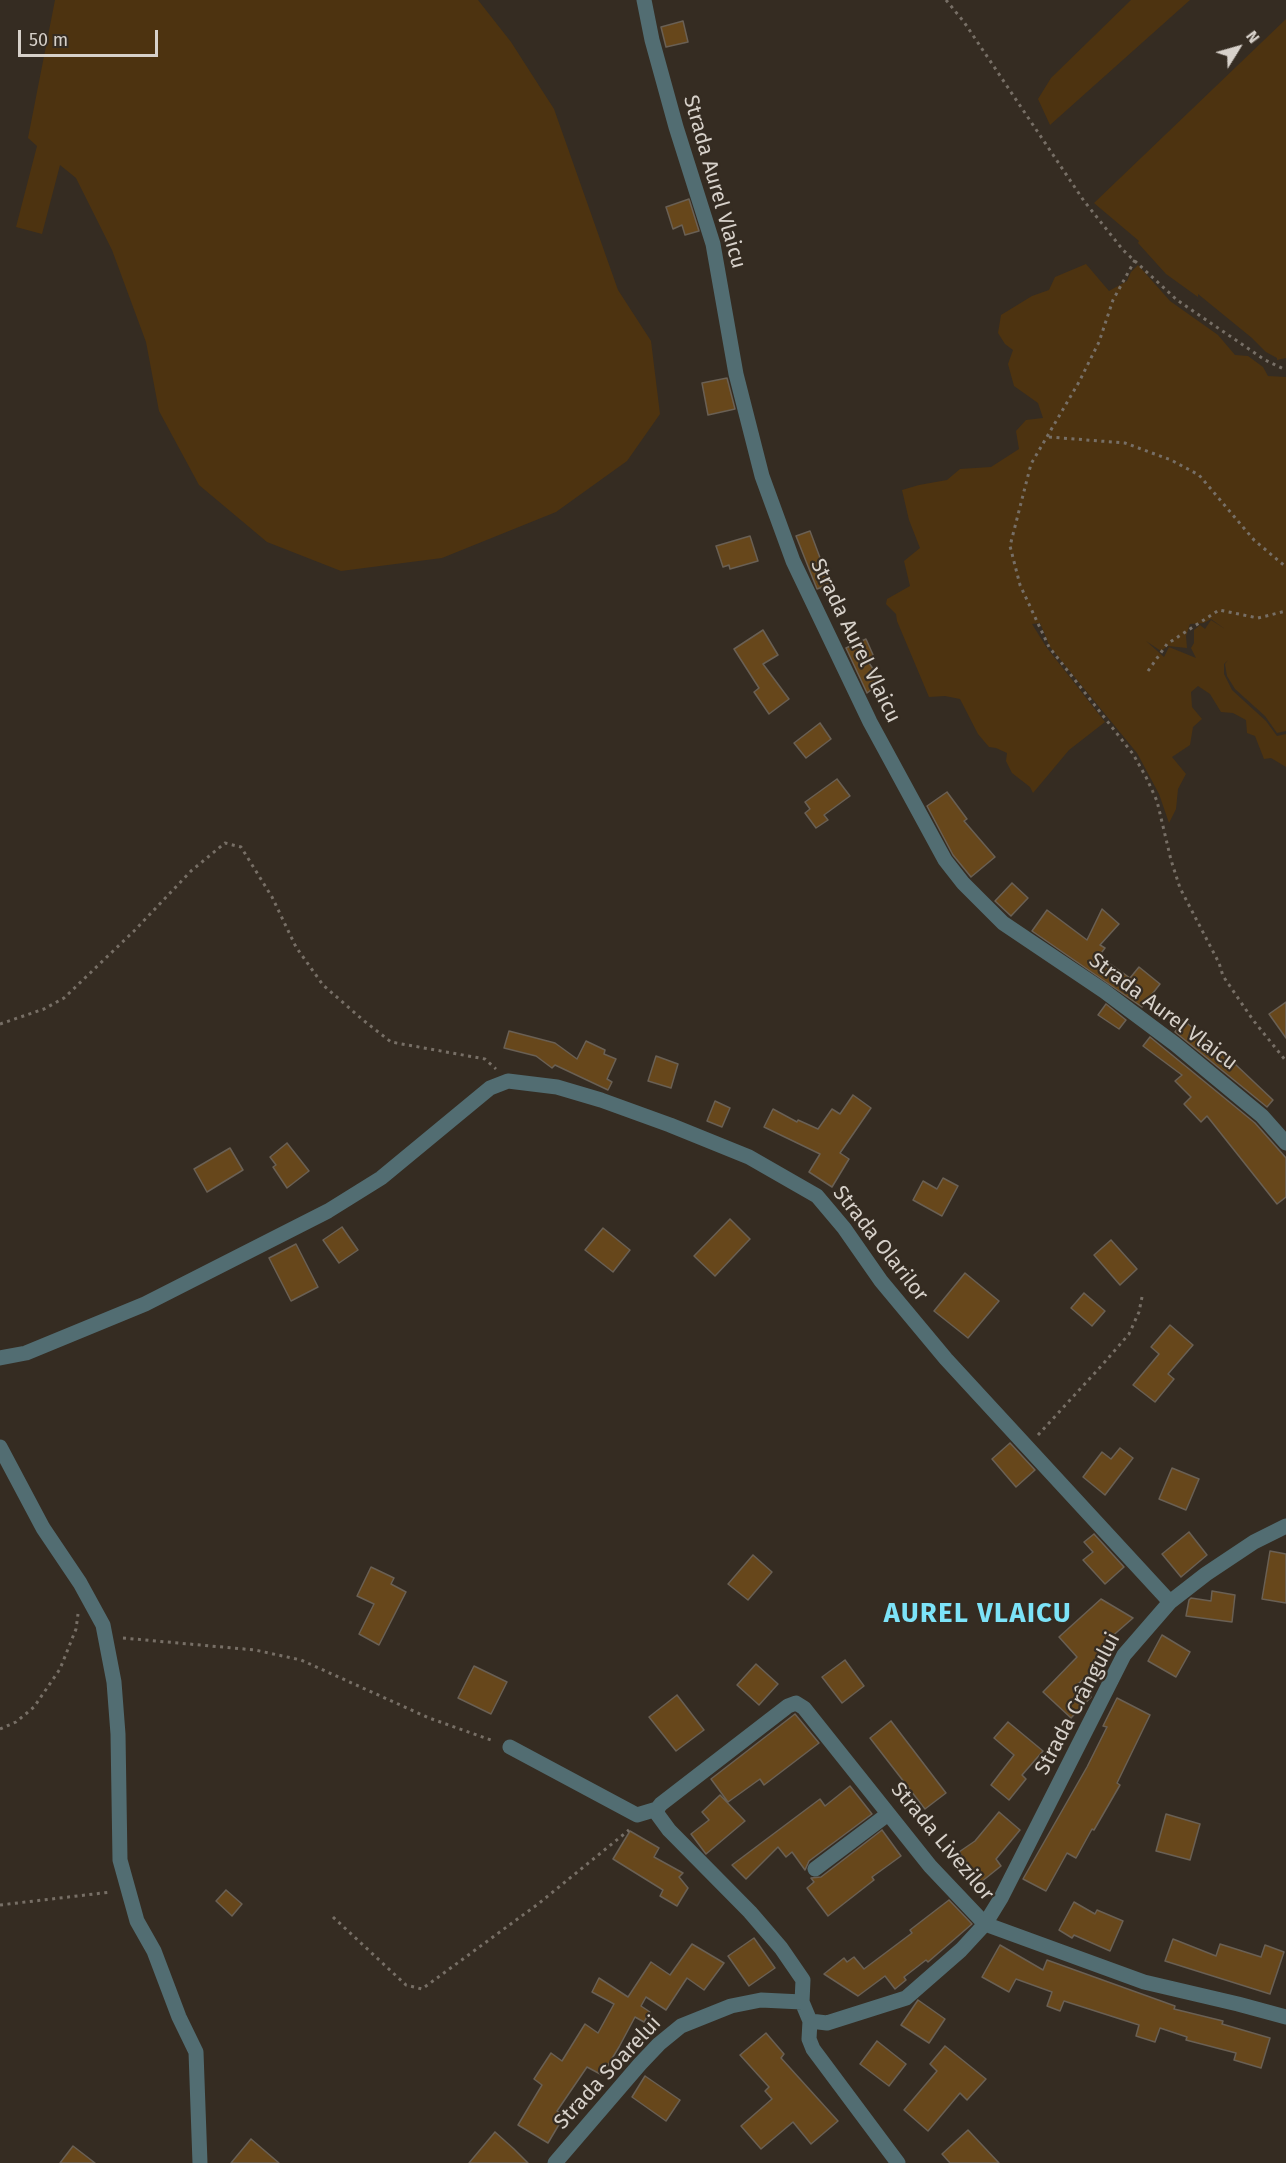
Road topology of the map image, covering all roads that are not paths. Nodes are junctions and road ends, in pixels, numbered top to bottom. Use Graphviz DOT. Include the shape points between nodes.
graph roads {
  1 [pos="644,0"];
  2 [pos="1286,1143"];
  3 [pos="0,1358"];
  4 [pos="0,1447"];
  5 [pos="1286,1526"];
  6 [pos="1170,1602"];
  7 [pos="510,1747"];
  8 [pos="659,1807"];
  9 [pos="888,1814"];
  10 [pos="815,1869"];
  11 [pos="985,1924"];
  12 [pos="802,2002"];
  13 [pos="1286,2018"];
  14 [pos="810,2021"];
  15 [pos="200,2163"];
  16 [pos="555,2163"];
  17 [pos="898,2163"];
  1 -- 2 [label="street, Strada Aurel Vlaicu" via="676,127 713,244 736,374 762,476 792,561 870,722 945,860 1004,923 1175,1044 1262,1116"];
  3 -- 6 [label="street, Strada Olarilor" via="26,1353 145,1304 328,1211 381,1178 490,1088 508,1081 557,1087 670,1125 749,1157 817,1196 946,1359"];
  4 -- 15 [label="street" via="43,1528 103,1625 114,1682 118,1734 120,1860 137,1921 154,1951 196,2052"];
  5 -- 6 [label="street, Strada Crângului" via="1234,1555"];
  6 -- 11 [label="street, Strada Crângului" via="1124,1655"];
  7 -- 8 [label="street" via="637,1815"];
  8 -- 9 [label="street, Strada Livezilor" via="796,1703"];
  8 -- 12 [label="street" via="658,1815 669,1830 781,1948 803,1980"];
  9 -- 10 [label="street"];
  9 -- 11 [label="street, Strada Livezilor"];
  11 -- 13 [label="street, Strada Livezilor" via="1144,1982"];
  11 -- 14 [label="street, Strada Crângului" via="906,1998 827,2023"];
  12 -- 14 [label="street"];
  12 -- 16 [label="street, Strada Soarelui" via="761,2000 731,2006 681,2026 646,2057"];
  14 -- 17 [label="street" via="813,2049"];
}
